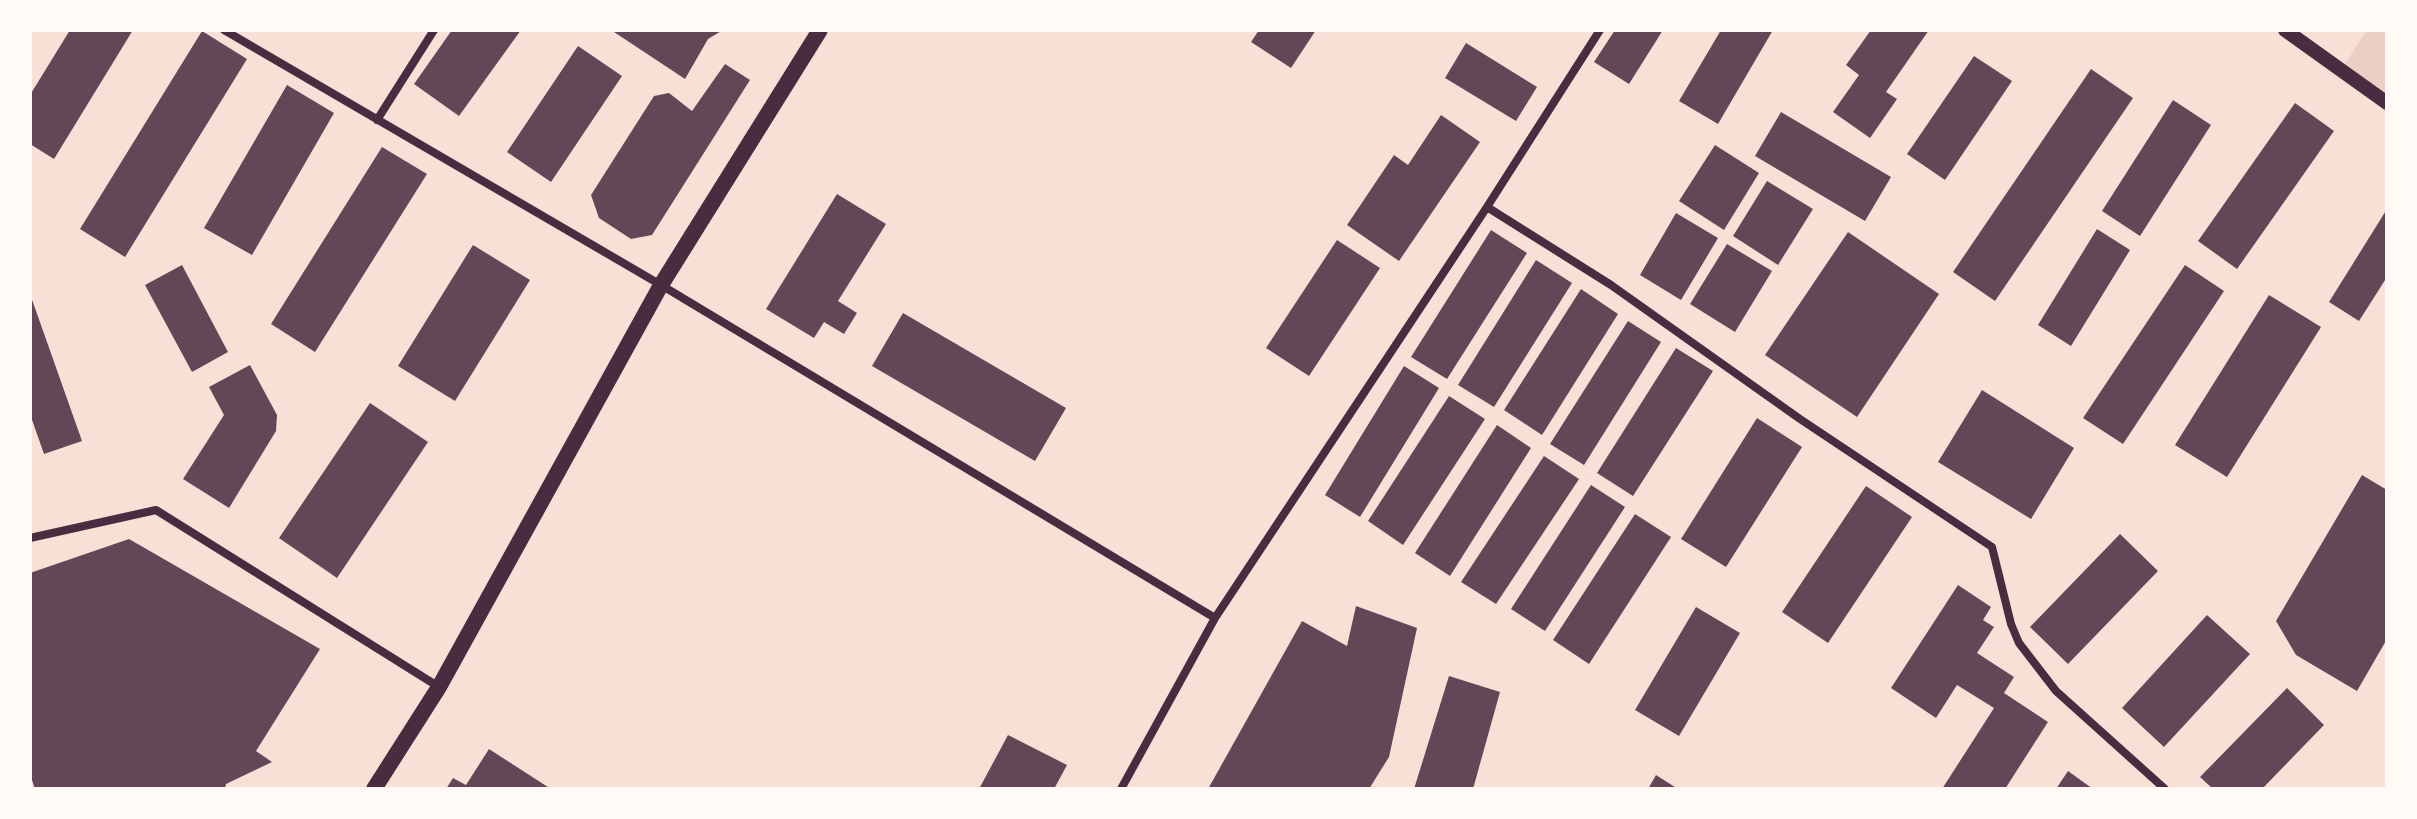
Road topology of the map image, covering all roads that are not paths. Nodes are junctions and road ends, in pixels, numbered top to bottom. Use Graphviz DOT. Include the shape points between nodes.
graph roads {
  1 [pos="224,30"];
  2 [pos="434,30"];
  3 [pos="820,30"];
  4 [pos="1600,30"];
  5 [pos="2285,30"];
  6 [pos="2387,103"];
  7 [pos="377,120"];
  8 [pos="1487,207"];
  9 [pos="661,285"];
  10 [pos="30,538"];
  11 [pos="1215,618"];
  12 [pos="439,687"];
  13 [pos="374,789"];
  14 [pos="1121,789"];
  15 [pos="2165,789"];
  1 -- 7 [label="street"];
  2 -- 7 [label="street"];
  3 -- 9 [label="main road"];
  4 -- 8 [label="street"];
  5 -- 6 [label="street"];
  7 -- 9 [label="street"];
  8 -- 11 [label="street"];
  8 -- 15 [label="street" via="1611,285 1992,547 2019,643 2056,691"];
  9 -- 11 [label="street"];
  9 -- 12 [label="main road"];
  10 -- 12 [label="street" via="156,510"];
  11 -- 14 [label="street"];
  12 -- 13 [label="main road"];
}
